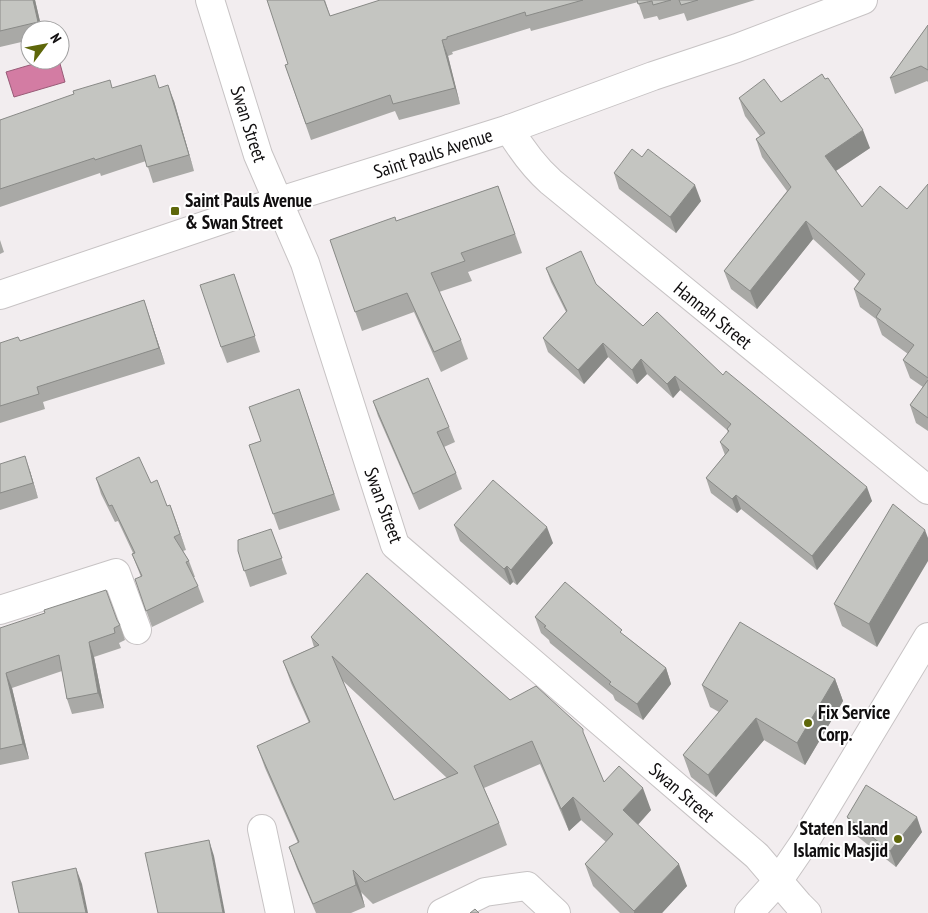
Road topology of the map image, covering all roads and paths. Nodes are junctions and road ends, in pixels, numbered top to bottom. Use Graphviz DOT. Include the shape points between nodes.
graph roads {
  1 [pos="210,0"];
  2 [pos="863,0"];
  3 [pos="509,129"];
  4 [pos="278,202"];
  5 [pos="0,295"];
  6 [pos="928,490"];
  7 [pos="0,610"];
  8 [pos="137,630"];
  9 [pos="928,637"];
  10 [pos="262,830"];
  11 [pos="778,881"];
  12 [pos="280,913"];
  13 [pos="442,913"];
  14 [pos="556,913"];
  15 [pos="749,913"];
  16 [pos="807,913"];
  1 -- 4 [label="street, Swan Street" via="258,155"];
  2 -- 3 [label="street, Saint Pauls Avenue"];
  3 -- 4 [label="street, Saint Pauls Avenue"];
  3 -- 6 [label="street, Hannah Street" via="525,154 551,182"];
  4 -- 5 [label="street, Saint Pauls Avenue"];
  4 -- 11 [label="street, Swan Street" via="305,263 395,546 756,856"];
  7 -- 8 [label="street" via="116,573"];
  9 -- 11 [label="street"];
  10 -- 12 [label="street"];
  11 -- 15 [label="street"];
  11 -- 16 [label="street, Swan Street"];
  13 -- 14 [label="street" via="485,892 527,886"];
}
